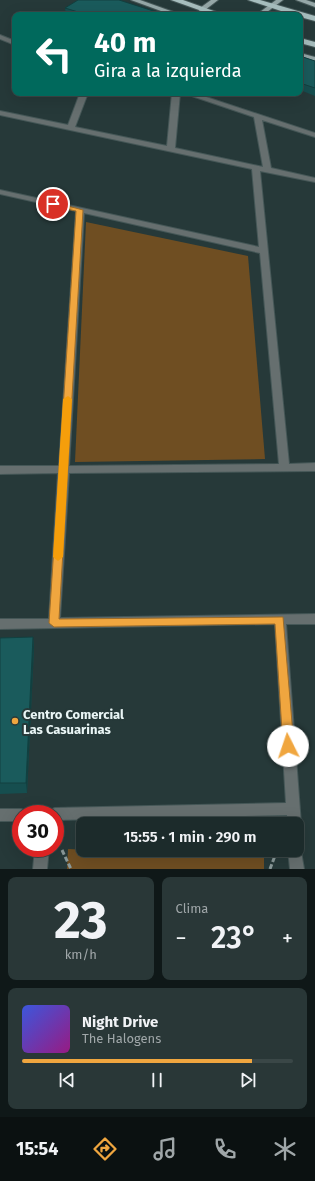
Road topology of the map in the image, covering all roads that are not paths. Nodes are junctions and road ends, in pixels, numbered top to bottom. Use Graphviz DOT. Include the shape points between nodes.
graph roads {
  1 [pos="134,0"];
  2 [pos="175,0"];
  3 [pos="215,0"];
  4 [pos="252,0"];
  5 [pos="280,0"];
  6 [pos="300,0"];
  7 [pos="315,5"];
  8 [pos="271,6"];
  9 [pos="169,12"];
  10 [pos="202,12"];
  11 [pos="264,12"];
  12 [pos="291,12"];
  13 [pos="303,15"];
  14 [pos="315,19"];
  15 [pos="0,37"];
  16 [pos="303,41"];
  17 [pos="12,42"];
  18 [pos="315,45"];
  19 [pos="303,56"];
  20 [pos="315,59"];
  21 [pos="83,96"];
  22 [pos="176,96"];
  23 [pos="198,96"];
  24 [pos="0,113"];
  25 [pos="258,116"];
  26 [pos="71,128"];
  27 [pos="315,135"];
  28 [pos="171,149"];
  29 [pos="256,169"];
  30 [pos="268,170"];
  31 [pos="315,180"];
  32 [pos="0,192"];
  33 [pos="80,210"];
  34 [pos="264,251"];
  35 [pos="284,467"];
  36 [pos="315,467"];
  37 [pos="0,470"];
  38 [pos="63,470"];
  39 [pos="315,619"];
  40 [pos="280,620"];
  41 [pos="54,623"];
  42 [pos="0,624"];
  43 [pos="293,809"];
  44 [pos="64,814"];
  45 [pos="0,815"];
  46 [pos="12,815"];
  47 [pos="294,817"];
  48 [pos="41,857"];
  49 [pos="296,857"];
  50 [pos="40,869"];
  51 [pos="297,869"];
  1 -- 9 [label="main road"];
  2 -- 10 [label="highway"];
  3 -- 10 [label="main road"];
  4 -- 8 [label="highway"];
  5 -- 8 [label="main road"];
  6 -- 7 [label="main road"];
  8 -- 11 [label="main road"];
  8 -- 12 [label="highway"];
  13 -- 14 [label="highway"];
  15 -- 17 [label="street"];
  16 -- 18 [label="highway"];
  19 -- 20 [label="main road"];
  21 -- 26 [label="street"];
  22 -- 28 [label="street"];
  23 -- 25 [label="street"];
  24 -- 26 [label="street"];
  25 -- 27 [label="street"];
  25 -- 30 [label="street"];
  26 -- 28 [label="street"];
  28 -- 29 [label="street"];
  29 -- 30 [label="street"];
  29 -- 34 [label="street"];
  30 -- 31 [label="street"];
  32 -- 33 [label="street"];
  33 -- 34 [label="street"];
  33 -- 38 [label="street"];
  34 -- 35 [label="street"];
  35 -- 36 [label="street"];
  35 -- 38 [label="street"];
  37 -- 38 [label="street"];
  38 -- 41 [label="street"];
  39 -- 40 [label="street"];
  40 -- 41 [label="street"];
  40 -- 43 [label="street"];
  41 -- 42 [label="street"];
  43 -- 44 [label="street"];
  43 -- 47 [label="street"];
  45 -- 46 [label="street"];
  48 -- 50 [label="street"];
  49 -- 51 [label="street"];
}
